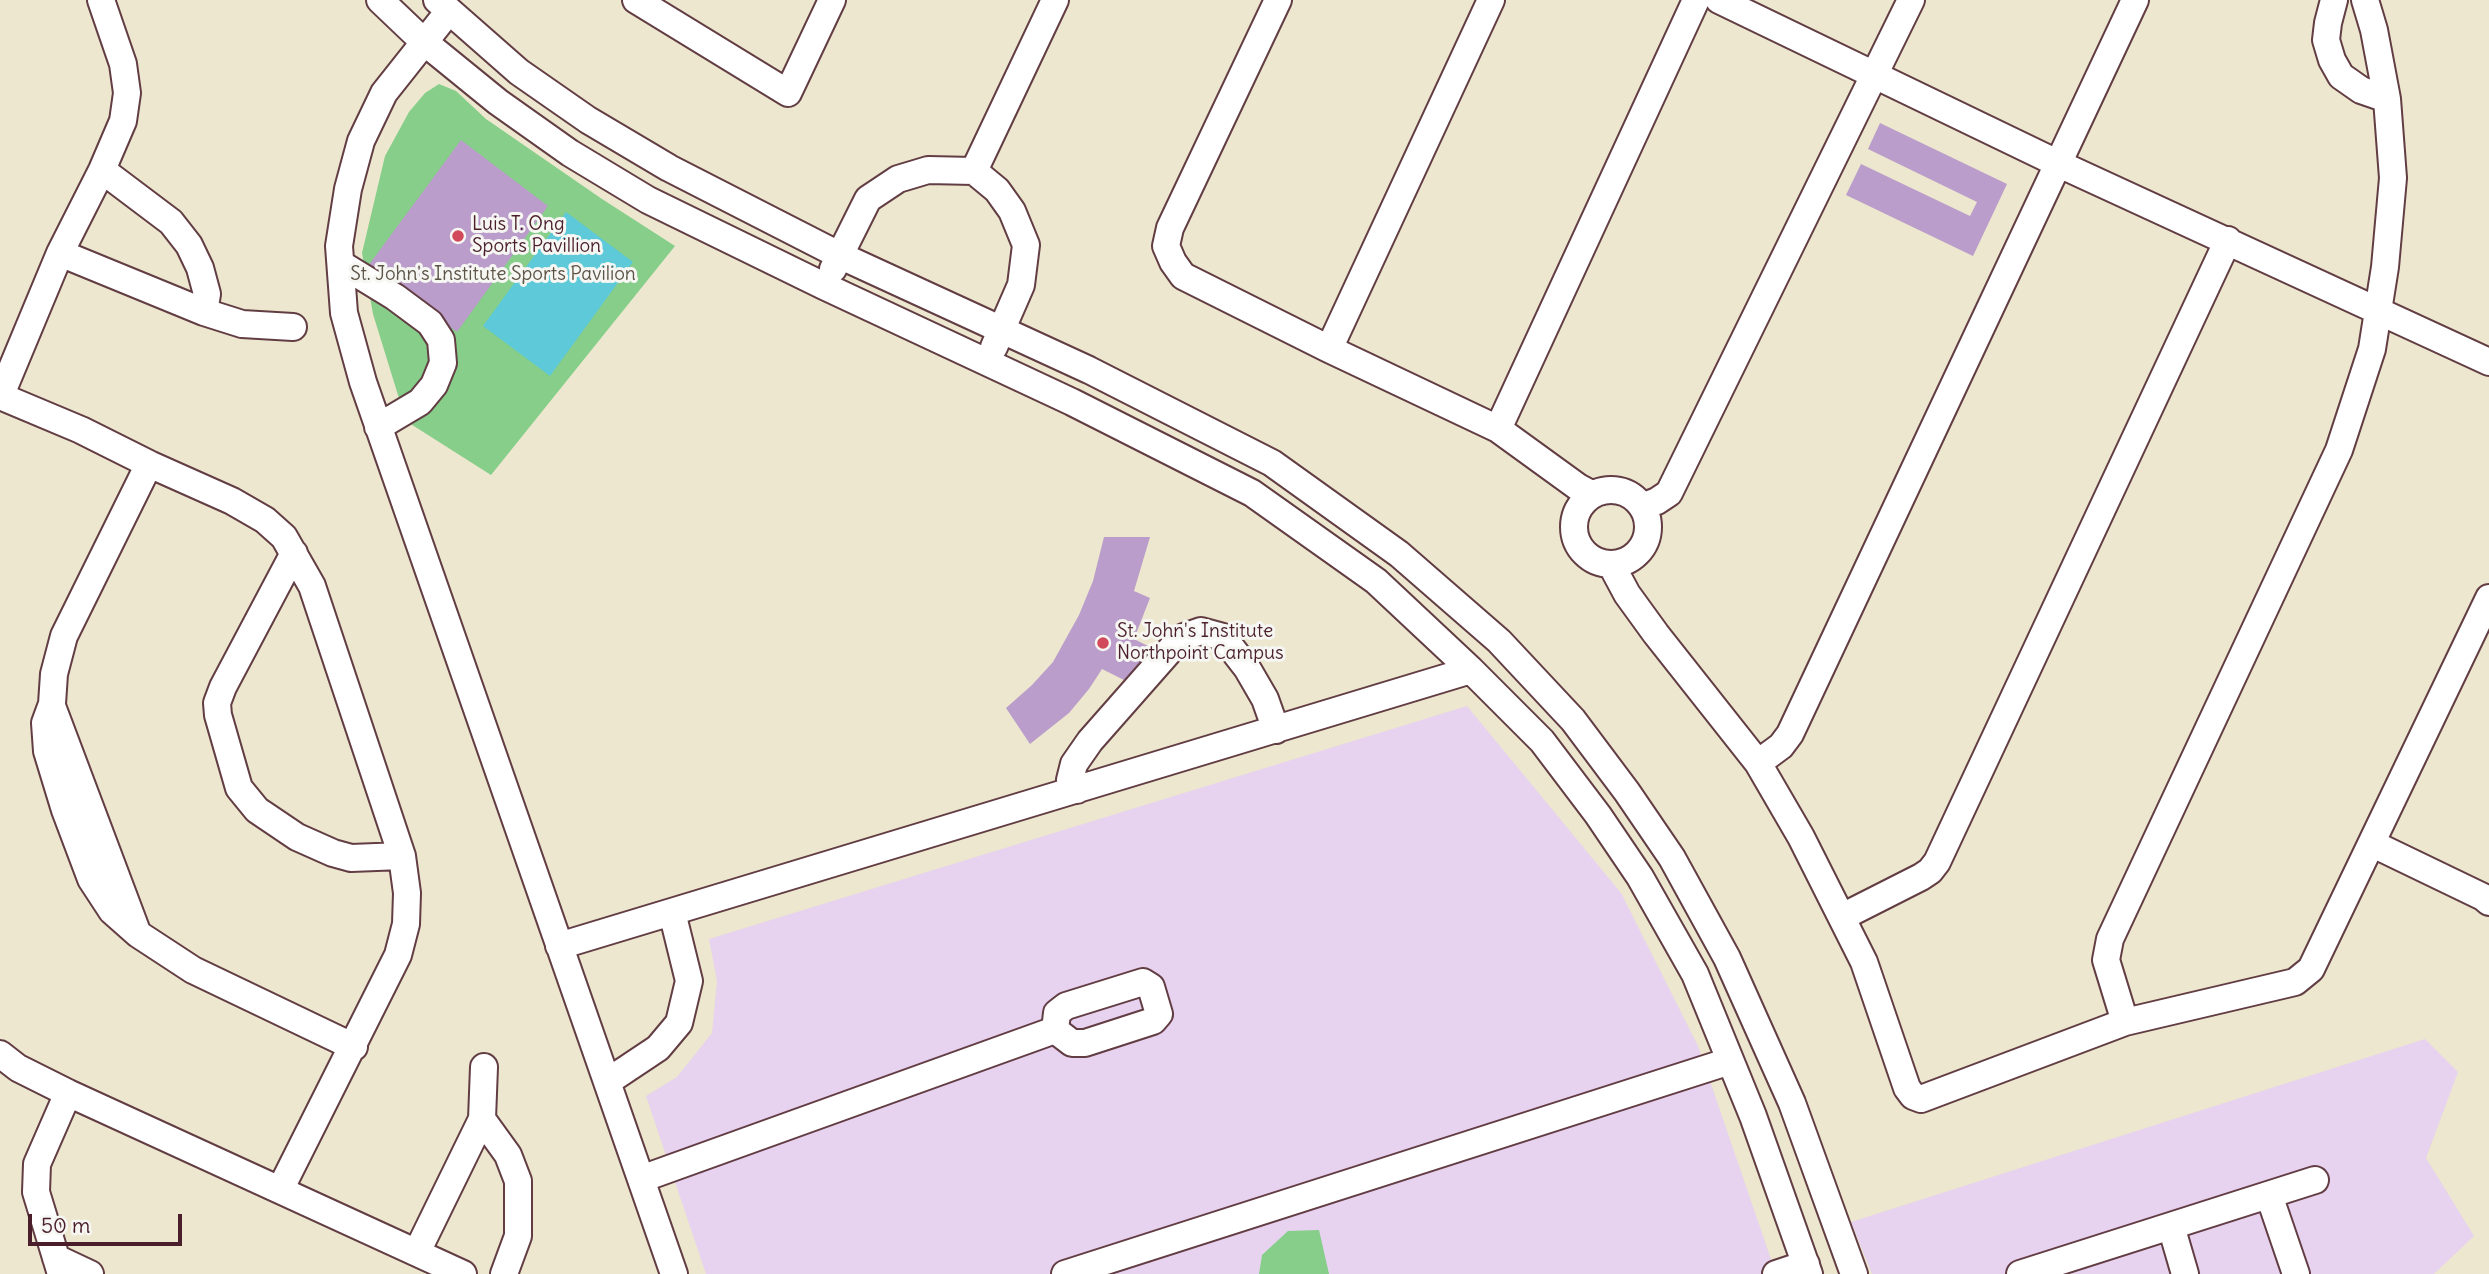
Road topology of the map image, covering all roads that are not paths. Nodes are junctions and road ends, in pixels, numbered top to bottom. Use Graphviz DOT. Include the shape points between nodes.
graph roads {
  1 [pos="101,0"];
  2 [pos="380,0"];
  3 [pos="636,0"];
  4 [pos="832,0"];
  5 [pos="1055,0"];
  6 [pos="1278,0"];
  7 [pos="1491,0"];
  8 [pos="1696,0"];
  9 [pos="1719,0"];
  10 [pos="1911,0"];
  11 [pos="2135,0"];
  12 [pos="2334,0"];
  13 [pos="2365,0"];
  14 [pos="443,5"];
  15 [pos="423,41"];
  16 [pos="1876,75"];
  17 [pos="2387,99"];
  18 [pos="2057,163"];
  19 [pos="102,170"];
  20 [pos="974,171"];
  21 [pos="2228,240"];
  22 [pos="60,253"];
  23 [pos="839,255"];
  24 [pos="341,264"];
  25 [pos="824,286"];
  26 [pos="204,312"];
  27 [pos="2379,312"];
  28 [pos="293,327"];
  29 [pos="1002,331"];
  30 [pos="1329,349"];
  31 [pos="988,361"];
  32 [pos="2489,362"];
  33 [pos="0,397"];
  34 [pos="378,427"];
  35 [pos="1498,429"];
  36 [pos="149,464"];
  37 [pos="1591,494"];
  38 [pos="1642,507"];
  39 [pos="1351,518"];
  40 [pos="1330,546"];
  41 [pos="293,553"];
  42 [pos="1612,566"];
  43 [pos="2489,598"];
  44 [pos="1471,670"];
  45 [pos="1276,730"];
  46 [pos="1758,763"];
  47 [pos="1077,790"];
  48 [pos="2373,844"];
  49 [pos="402,856"];
  50 [pos="2489,902"];
  51 [pos="672,912"];
  52 [pos="1842,917"];
  53 [pos="559,946"];
  54 [pos="2125,1022"];
  55 [pos="1055,1030"];
  56 [pos="354,1047"];
  57 [pos="0,1054"];
  58 [pos="1730,1061"];
  59 [pos="484,1067"];
  60 [pos="607,1083"];
  61 [pos="68,1093"];
  62 [pos="1792,1103"];
  63 [pos="1753,1116"];
  64 [pos="482,1119"];
  65 [pos="641,1179"];
  66 [pos="2315,1180"];
  67 [pos="281,1190"];
  68 [pos="2269,1195"];
  69 [pos="2171,1226"];
  70 [pos="417,1252"];
  71 [pos="59,1266"];
  72 [pos="2069,1267"];
  73 [pos="1808,1269"];
  74 [pos="90,1274"];
  75 [pos="463,1274"];
  76 [pos="504,1274"];
  77 [pos="674,1274"];
  78 [pos="1065,1274"];
  79 [pos="1776,1274"];
  80 [pos="1854,1274"];
  81 [pos="2020,1274"];
  82 [pos="2185,1274"];
  83 [pos="2296,1274"];
  1 -- 19 [label="street" via="123,64 127,93 123,121"];
  2 -- 15 [label="street"];
  3 -- 4 [label="street" via="788,93"];
  5 -- 20 [label="street"];
  6 -- 30 [label="street" via="1170,228 1166,246 1183,276"];
  7 -- 30 [label="street"];
  8 -- 35 [label="street"];
  9 -- 16 [label="street"];
  10 -- 16 [label="street"];
  11 -- 18 [label="street"];
  12 -- 17 [label="street" via="2326,40 2332,60 2341,76 2361,90"];
  13 -- 17 [label="street"];
  14 -- 15 [label="street"];
  14 -- 23 [label="street" via="519,72 588,120 669,168"];
  15 -- 24 [label="street" via="384,93 361,141 348,189"];
  15 -- 25 [label="street" via="570,153 648,200"];
  16 -- 18 [label="street"];
  16 -- 38 [label="street" via="1668,493"];
  17 -- 27 [label="street" via="2393,178"];
  18 -- 21 [label="street"];
  18 -- 46 [label="street" via="1790,734"];
  19 -- 22 [label="street"];
  19 -- 26 [label="street" via="171,222 189,245 207,294"];
  20 -- 23 [label="street" via="928,170 898,179 869,199"];
  20 -- 29 [label="street" via="1013,211 1026,246 1021,285"];
  21 -- 27 [label="street"];
  21 -- 52 [label="street" via="1937,862 1930,872"];
  22 -- 26 [label="street"];
  22 -- 33 [label="street"];
  23 -- 25 [label="street"];
  23 -- 29 [label="street"];
  24 -- 34 [label="street" via="344,313"];
  24 -- 34 [label="street" via="430,323 441,340 443,363 434,385 419,402"];
  25 -- 31 [label="street"];
  26 -- 28 [label="street" via="242,324"];
  27 -- 32 [label="street"];
  27 -- 54 [label="street" via="2372,349 2339,450 2110,939 2106,960"];
  29 -- 31 [label="street"];
  29 -- 39 [label="street" via="1272,463"];
  30 -- 35 [label="street"];
  31 -- 40 [label="street" via="1252,493"];
  33 -- 36 [label="street"];
  34 -- 53 [label="street"];
  35 -- 37 [label="street"];
  36 -- 41 [label="street" via="265,520"];
  36 -- 56 [label="street" via="64,636 52,704 138,934 193,970"];
  37 -- 38 [label="street" via="1610,488 1626,492"];
  37 -- 42 [label="street" via="1576,515 1577,541 1590,559"];
  38 -- 42 [label="street" via="1648,521 1647,539 1632,558"];
  39 -- 40 [label="street"];
  39 -- 62 [label="street" via="1499,641 1573,720 1628,792 1672,858 1727,958"];
  40 -- 44 [label="street" via="1376,581"];
  41 -- 49 [label="street" via="312,586"];
  41 -- 49 [label="street" via="217,703 239,788 257,810 333,853 351,858"];
  42 -- 46 [label="street" via="1656,634"];
  43 -- 48 [label="street"];
  44 -- 45 [label="street"];
  44 -- 58 [label="street" via="1542,741 1640,877 1695,974"];
  45 -- 47 [label="street"];
  45 -- 47 [label="street" via="1248,668 1223,637 1201,631 1184,637 1171,649 1090,741 1074,764 1070,780"];
  46 -- 52 [label="street"];
  47 -- 51 [label="street"];
  48 -- 50 [label="street"];
  48 -- 54 [label="street" via="2311,969 2295,982"];
  49 -- 56 [label="street" via="406,924 398,955"];
  51 -- 53 [label="street"];
  51 -- 60 [label="street" via="689,981 679,1023 658,1048"];
  52 -- 54 [label="street" via="1864,962 1907,1088 1921,1099"];
  53 -- 60 [label="street"];
  55 -- 65 [label="street"];
  56 -- 67 [label="street"];
  57 -- 61 [label="street"];
  58 -- 63 [label="street"];
  58 -- 78 [label="street"];
  59 -- 64 [label="street"];
  60 -- 65 [label="street"];
  61 -- 67 [label="street"];
  61 -- 71 [label="street" via="37,1164 36,1192"];
  62 -- 63 [label="street"];
  62 -- 80 [label="street"];
  63 -- 73 [label="street"];
  64 -- 70 [label="street"];
  64 -- 76 [label="street" via="508,1155 518,1181 518,1236"];
  65 -- 77 [label="street"];
  66 -- 68 [label="street"];
  67 -- 70 [label="street"];
  68 -- 69 [label="street"];
  68 -- 83 [label="street"];
  69 -- 72 [label="street"];
  69 -- 82 [label="street"];
  70 -- 75 [label="street"];
  71 -- 74 [label="street"];
  72 -- 81 [label="street"];
  73 -- 79 [label="street"];
}
